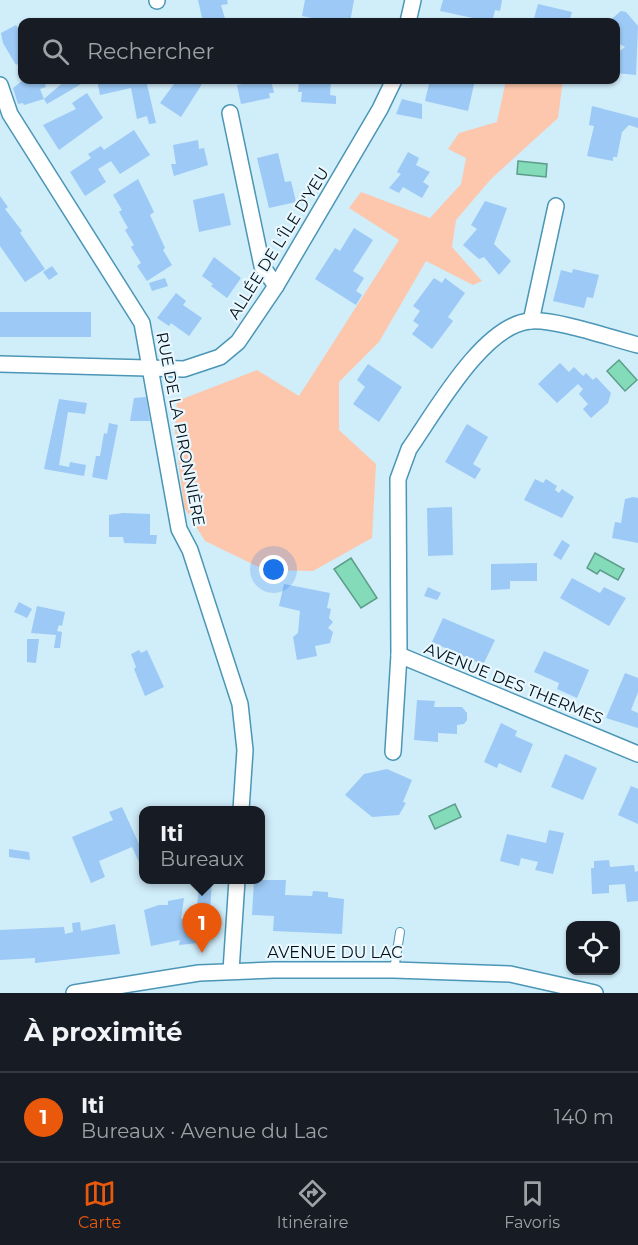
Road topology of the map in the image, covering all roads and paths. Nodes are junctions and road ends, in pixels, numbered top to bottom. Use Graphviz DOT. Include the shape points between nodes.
graph roads {
  1 [pos="413,0"];
  2 [pos="409,18"];
  3 [pos="392,84"];
  4 [pos="0,85"];
  5 [pos="230,113"];
  6 [pos="556,206"];
  7 [pos="276,286"];
  8 [pos="531,321"];
  9 [pos="638,345"];
  10 [pos="0,364"];
  11 [pos="151,368"];
  12 [pos="399,655"];
  13 [pos="393,752"];
  14 [pos="638,754"];
  15 [pos="241,806"];
  16 [pos="237,884"];
  17 [pos="400,932"];
  18 [pos="394,970"];
  19 [pos="231,971"];
  20 [pos="74,993"];
  21 [pos="595,993"];
  1 -- 2 [label="street"];
  3 -- 7 [label="street, ALLÉE DE L'ÎLE D'YEU"];
  4 -- 11 [label="street, RUE DE LA PIRONNIÈRE" via="10,114 135,310 146,336"];
  5 -- 7 [label="street" via="262,266"];
  6 -- 8 [label="street"];
  7 -- 11 [label="street, ALLÉE DE L'ÎLE D'YEU" via="238,342 220,357 184,369"];
  8 -- 9 [label="street"];
  8 -- 12 [label="street" via="504,328 480,350 402,464 398,479"];
  10 -- 11 [label="street, ALLÉE DE L'ÎLE D'YEU"];
  11 -- 15 [label="street, RUE DE LA PIRONNIÈRE" via="178,529 190,550 240,704 245,750"];
  12 -- 13 [label="street, AVENUE DES THERMES"];
  12 -- 14 [label="street, AVENUE DES THERMES"];
  16 -- 19 [label="street"];
  17 -- 18 [label="lane"];
  18 -- 19 [label="street, AVENUE DU LAC"];
  18 -- 21 [label="street, AVENUE DU LAC" via="510,974"];
  19 -- 20 [label="street, AVENUE DU LAC"];
}
